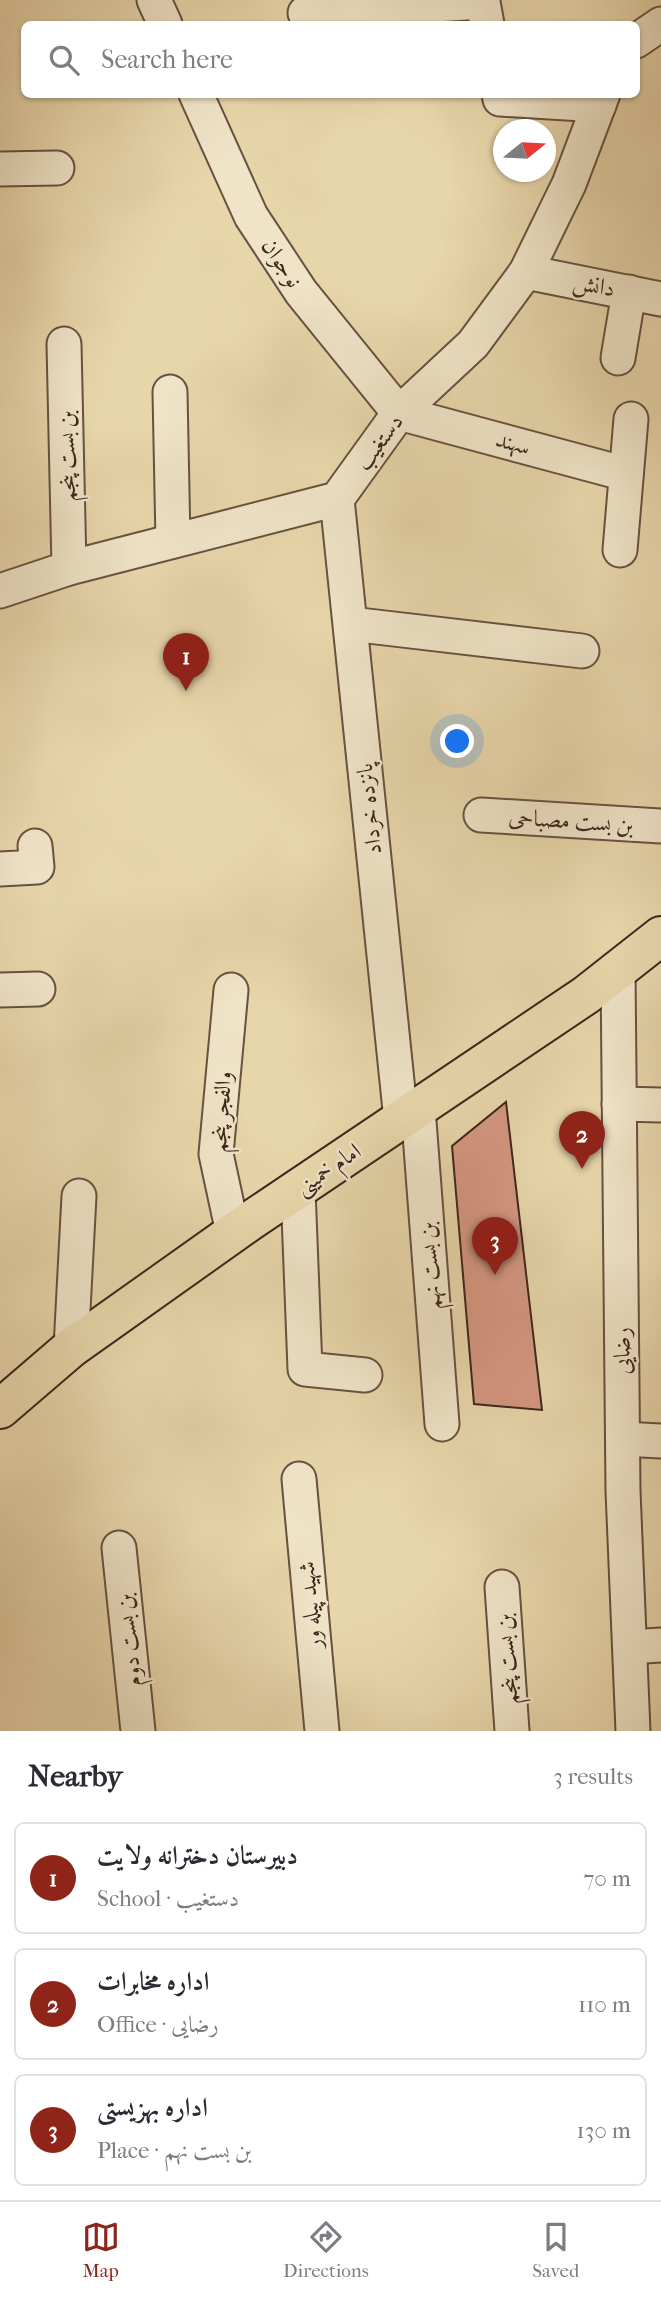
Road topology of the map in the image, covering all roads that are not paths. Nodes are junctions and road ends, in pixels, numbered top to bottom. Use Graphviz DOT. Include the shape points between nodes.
graph roads {
  1 [pos="154,0"];
  2 [pos="305,13"];
  3 [pos="164,21"];
  4 [pos="486,21"];
  5 [pos="661,24"];
  6 [pos="640,38"];
  7 [pos="199,98"];
  8 [pos="500,98"];
  9 [pos="601,100"];
  10 [pos="57,168"];
  11 [pos="0,169"];
  12 [pos="526,272"];
  13 [pos="629,292"];
  14 [pos="661,299"];
  15 [pos="64,344"];
  16 [pos="618,358"];
  17 [pos="170,392"];
  18 [pos="399,413"];
  19 [pos="631,419"];
  20 [pos="626,474"];
  21 [pos="338,499"];
  22 [pos="173,541"];
  23 [pos="620,550"];
  24 [pos="69,568"];
  25 [pos="0,590"];
  26 [pos="351,624"];
  27 [pos="582,651"];
  28 [pos="481,815"];
  29 [pos="661,827"];
  30 [pos="36,846"];
  31 [pos="0,869"];
  32 [pos="661,936"];
  33 [pos="618,970"];
  34 [pos="38,989"];
  35 [pos="0,990"];
  36 [pos="231,990"];
  37 [pos="620,1104"];
  38 [pos="661,1105"];
  39 [pos="410,1114"];
  40 [pos="298,1189"];
  41 [pos="79,1196"];
  42 [pos="233,1233"];
  43 [pos="71,1348"];
  44 [pos="365,1375"];
  45 [pos="0,1409"];
  46 [pos="442,1424"];
  47 [pos="623,1439"];
  48 [pos="661,1441"];
  49 [pos="299,1479"];
  50 [pos="119,1548"];
  51 [pos="502,1587"];
  52 [pos="645,1646"];
  53 [pos="138,1731"];
  54 [pos="322,1731"];
  55 [pos="512,1731"];
  56 [pos="633,1731"];
  1 -- 3 [label="street"];
  2 -- 4 [label="street" via="483,2"];
  5 -- 6 [label="street"];
  7 -- 18 [label="street, نوجوان" via="251,216 301,292"];
  8 -- 9 [label="street"];
  9 -- 12 [label="street, دستغیب" via="569,184"];
  10 -- 11 [label="street"];
  12 -- 13 [label="street, دانش"];
  12 -- 18 [label="street, دستغیب" via="473,344"];
  13 -- 14 [label="street, دانش"];
  13 -- 16 [label="street"];
  15 -- 24 [label="street, بن بست پنجم"];
  17 -- 22 [label="street"];
  18 -- 20 [label="street, سهند"];
  18 -- 21 [label="street, دستغیب"];
  19 -- 20 [label="street"];
  20 -- 23 [label="street"];
  21 -- 22 [label="street"];
  21 -- 26 [label="street, پانزده خرداد"];
  22 -- 24 [label="street"];
  24 -- 25 [label="street"];
  26 -- 27 [label="street"];
  26 -- 39 [label="street, پانزده خرداد"];
  28 -- 29 [label="street, بن بست مصباحی"];
  30 -- 31 [label="street" via="37,867"];
  32 -- 33 [label="main road, امام خمینی"];
  33 -- 37 [label="street, رضایی"];
  33 -- 39 [label="main road, امام خمینی"];
  34 -- 35 [label="street"];
  36 -- 42 [label="street, والفجر پنجم" via="216,1154"];
  37 -- 38 [label="street"];
  37 -- 47 [label="street, رضایی"];
  39 -- 40 [label="main road, امام خمینی"];
  39 -- 46 [label="street, بن بست نهم"];
  40 -- 42 [label="main road, امام خمینی"];
  40 -- 44 [label="street" via="305,1369"];
  41 -- 43 [label="street"];
  42 -- 43 [label="main road, امام خمینی"];
  43 -- 45 [label="main road, امام خمینی"];
  47 -- 48 [label="street"];
  47 -- 52 [label="street, رضایی"];
  49 -- 54 [label="street, شهید پیله ور"];
  50 -- 53 [label="street, بن بست دوم"];
  51 -- 55 [label="street, بن بست پنجم"];
  52 -- 56 [label="street, رضایی"];
}
